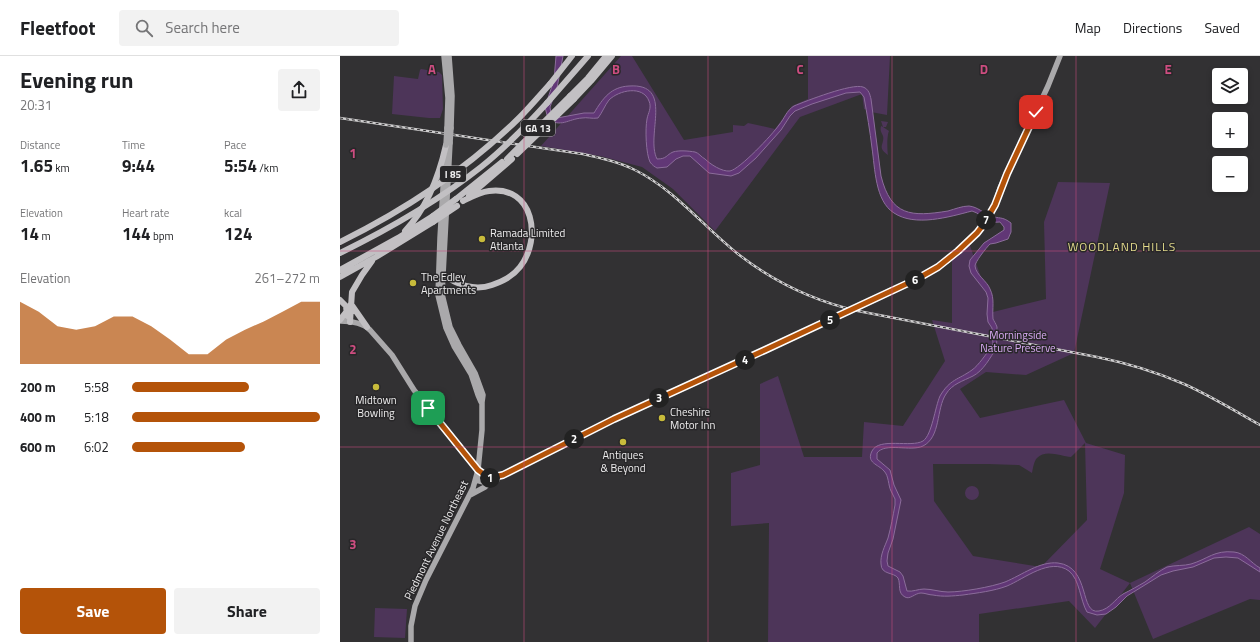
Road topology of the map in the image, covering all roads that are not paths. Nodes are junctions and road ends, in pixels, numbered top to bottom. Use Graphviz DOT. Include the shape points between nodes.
graph roads {
  1 [pos="444,56"];
  2 [pos="449,56"];
  3 [pos="572,56"];
  4 [pos="588,56"];
  5 [pos="592,56"];
  6 [pos="606,56"];
  7 [pos="612,56"];
  8 [pos="1060,56"];
  9 [pos="583,63"];
  10 [pos="572,97"];
  11 [pos="449,128"];
  12 [pos="448,144"];
  13 [pos="509,159"];
  14 [pos="463,201"];
  15 [pos="457,202"];
  16 [pos="433,219"];
  17 [pos="398,238"];
  18 [pos="340,242"];
  19 [pos="340,253"];
  20 [pos="376,257"];
  21 [pos="340,270"];
  22 [pos="443,274"];
  23 [pos="340,277"];
  24 [pos="340,300"];
  25 [pos="351,304"];
  26 [pos="344,321"];
  27 [pos="367,327"];
  28 [pos="482,402"];
  29 [pos="480,453"];
  30 [pos="466,456"];
  31 [pos="477,475"];
  32 [pos="490,480"];
  33 [pos="470,495"];
  34 [pos="411,642"];
  1 -- 11 [label="main road"];
  2 -- 11 [label="main road" via="452,96"];
  3 -- 18 [label="highway, I 85, bridge" via="520,117 475,158 406,206"];
  4 -- 9 [label="highway, I 85"];
  5 -- 9 [label="highway"];
  6 -- 10 [label="highway, GA 13"];
  7 -- 10 [label="highway, GA 13" via="591,81"];
  8 -- 32 [label="main road, bridge" via="995,205 977,233 947,260 930,272 865,304 630,411 501,478"];
  9 -- 19 [label="highway, I 85, bridge" via="533,119 481,167 396,224"];
  10 -- 13 [label="highway, GA 13, bridge"];
  11 -- 12 [label="main road, bridge"];
  12 -- 17 [label="highway" via="429,195 410,226"];
  12 -- 22 [label="main road"];
  12 -- 28 [label="main road" via="438,295 446,328 471,374"];
  13 -- 14 [label="highway, GA 13"];
  13 -- 15 [label="highway, GA 13"];
  14 -- 15 [label="highway, GA 13"];
  14 -- 22 [label="highway" via="489,191 507,192 516,197 530,217 530,248 513,274 489,286 469,287"];
  15 -- 16 [label="highway, GA 13, bridge"];
  16 -- 17 [label="highway, GA 13"];
  16 -- 20 [label="highway, GA 13"];
  17 -- 21 [label="highway, GA 13"];
  20 -- 23 [label="highway, GA 13"];
  20 -- 25 [label="highway" via="354,288"];
  22 -- 28 [label="main road" via="442,294 448,321 454,337 475,373 483,395"];
  24 -- 26 [label="highway" via="347,312"];
  25 -- 26 [label="highway"];
  25 -- 27 [label="highway"];
  26 -- 27 [label="main road"];
  27 -- 30 [label="main road" via="388,351 414,390"];
  28 -- 29 [label="main road, Piedmont Avenue Northeast"];
  29 -- 30 [label="main road"];
  29 -- 31 [label="main road, Piedmont Avenue Northeast"];
  30 -- 31 [label="main road"];
  31 -- 32 [label="main road"];
  31 -- 32 [label="main road" via="485,482"];
  31 -- 33 [label="main road, Piedmont Avenue Northeast"];
  32 -- 33 [label="main road" via="485,487"];
  33 -- 34 [label="main road, Piedmont Avenue Northeast" via="415,606"];
}
